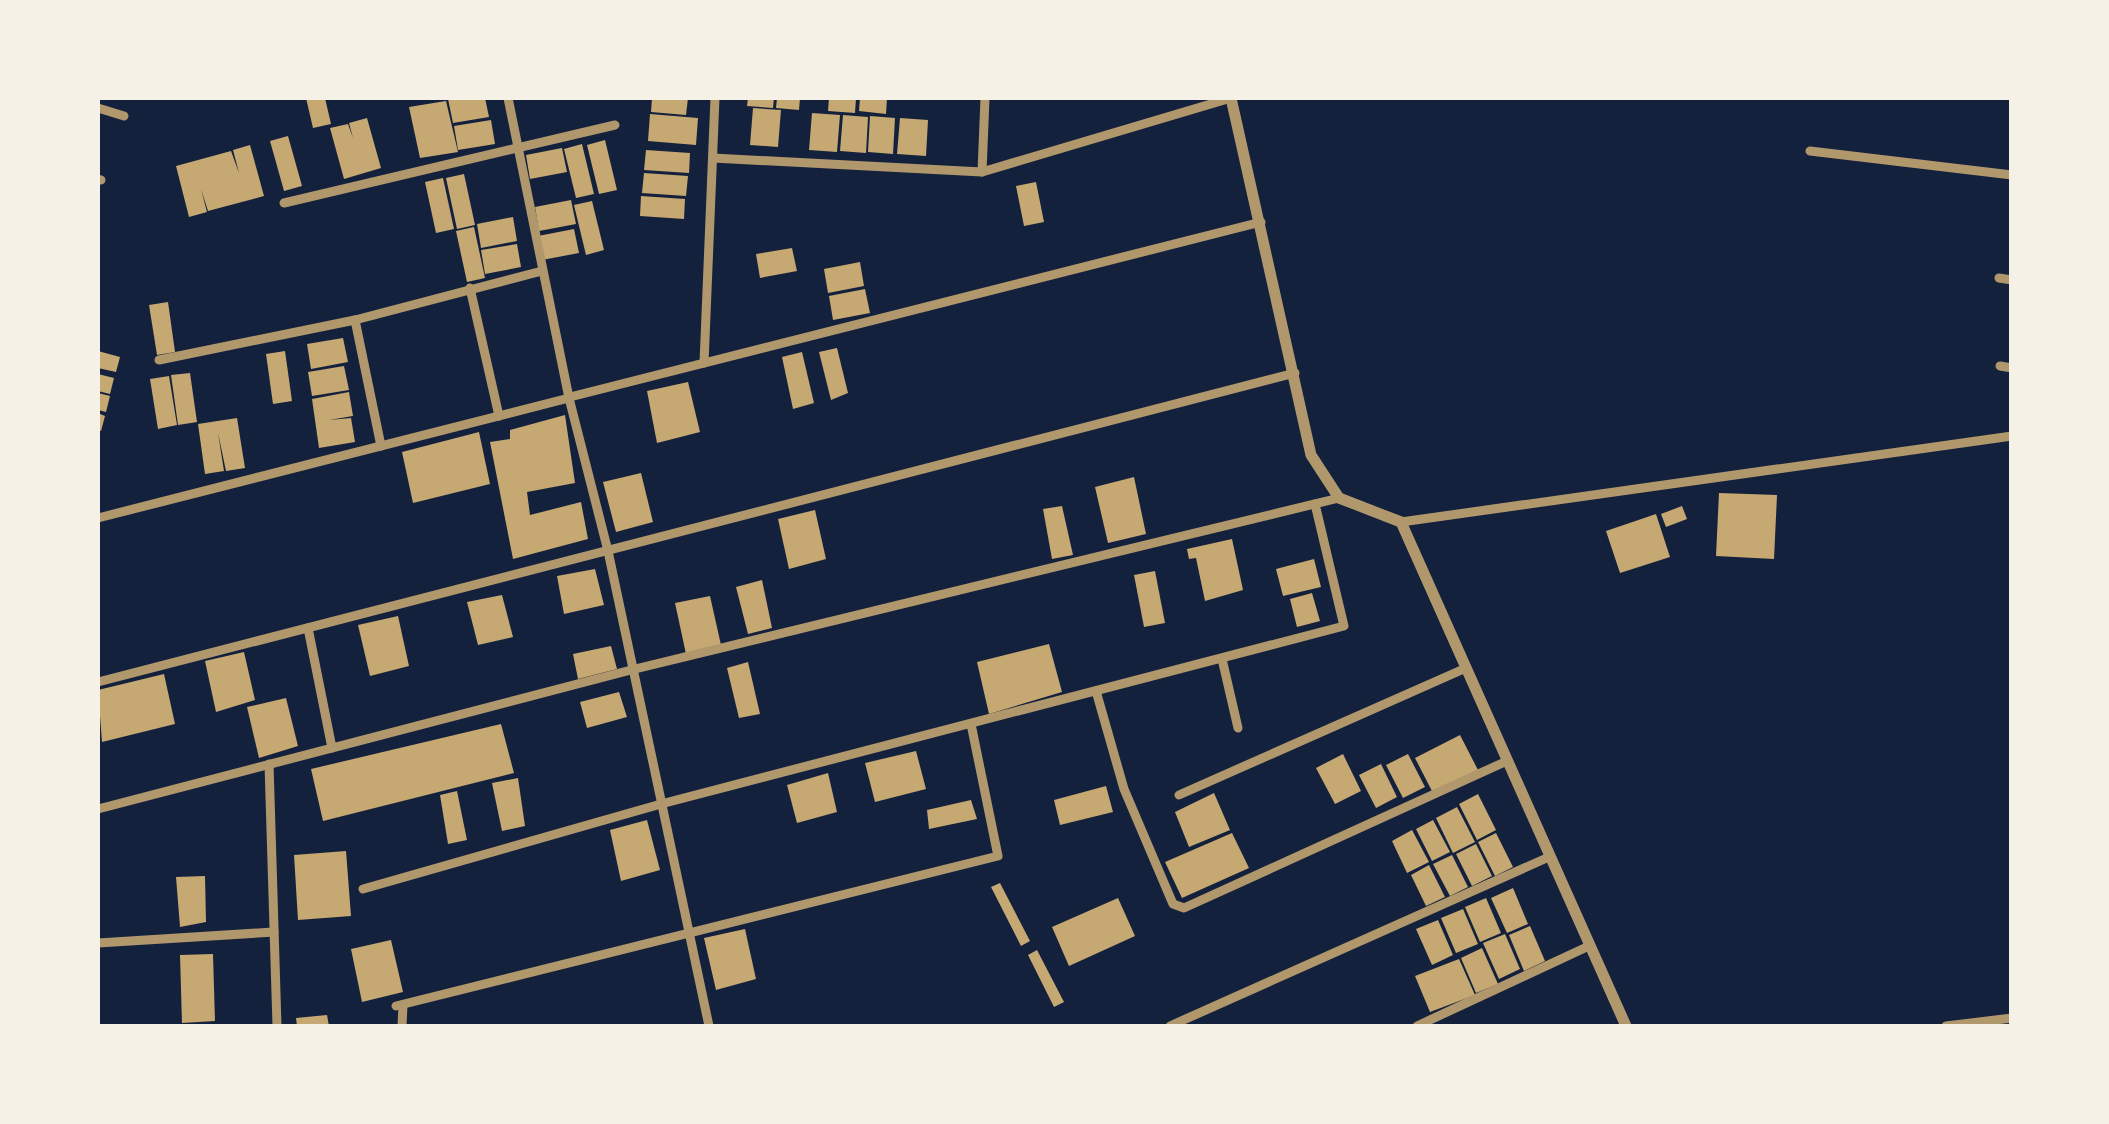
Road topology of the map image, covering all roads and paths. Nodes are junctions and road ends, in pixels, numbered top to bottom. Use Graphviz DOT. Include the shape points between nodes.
graph roads {
  1 [pos="508,98"];
  2 [pos="715,98"];
  3 [pos="985,98"];
  4 [pos="1231,98"];
  5 [pos="98,108"];
  6 [pos="124,116"];
  7 [pos="615,124"];
  8 [pos="518,150"];
  9 [pos="1810,150"];
  10 [pos="712,158"];
  11 [pos="982,172"];
  12 [pos="2012,175"];
  13 [pos="284,203"];
  14 [pos="1261,222"];
  15 [pos="542,271"];
  16 [pos="2000,278"];
  17 [pos="2012,280"];
  18 [pos="470,288"];
  19 [pos="355,320"];
  20 [pos="159,360"];
  21 [pos="704,363"];
  22 [pos="1295,373"];
  23 [pos="569,398"];
  24 [pos="499,416"];
  25 [pos="2012,436"];
  26 [pos="380,446"];
  27 [pos="1338,498"];
  28 [pos="1315,504"];
  29 [pos="98,518"];
  30 [pos="1401,522"];
  31 [pos="608,551"];
  32 [pos="308,628"];
  33 [pos="1222,658"];
  34 [pos="1466,668"];
  35 [pos="631,670"];
  36 [pos="98,682"];
  37 [pos="1096,692"];
  38 [pos="971,724"];
  39 [pos="1238,728"];
  40 [pos="332,748"];
  41 [pos="1507,760"];
  42 [pos="268,764"];
  43 [pos="1179,794"];
  44 [pos="661,804"];
  45 [pos="98,809"];
  46 [pos="1549,856"];
  47 [pos="362,888"];
  48 [pos="274,932"];
  49 [pos="690,935"];
  50 [pos="98,943"];
  51 [pos="1589,946"];
  52 [pos="2012,1018"];
  53 [pos="1621,1024"];
  54 [pos="277,1026"];
  55 [pos="402,1026"];
  56 [pos="709,1026"];
  57 [pos="1170,1026"];
  58 [pos="1418,1026"];
  59 [pos="1946,1026"];
  1 -- 8 [label="street"];
  2 -- 10 [label="street"];
  3 -- 11 [label="street"];
  4 -- 11 [label="street"];
  4 -- 14 [label="street"];
  5 -- 6 [label="street"];
  7 -- 8 [label="street"];
  8 -- 13 [label="street"];
  8 -- 15 [label="street"];
  9 -- 12 [label="street"];
  10 -- 11 [label="street"];
  10 -- 21 [label="street"];
  14 -- 21 [label="street"];
  14 -- 22 [label="street"];
  15 -- 18 [label="street"];
  15 -- 23 [label="street"];
  16 -- 17 [label="street"];
  18 -- 19 [label="street"];
  18 -- 24 [label="street"];
  19 -- 20 [label="street"];
  19 -- 26 [label="street"];
  21 -- 23 [label="street"];
  22 -- 27 [label="street" via="1311,455"];
  22 -- 31 [label="street"];
  23 -- 24 [label="street"];
  23 -- 31 [label="street"];
  24 -- 26 [label="street"];
  25 -- 30 [label="street"];
  26 -- 29 [label="street"];
  27 -- 28 [label="street"];
  27 -- 30 [label="street"];
  28 -- 33 [label="street" via="1344,626"];
  28 -- 35 [label="street"];
  30 -- 34 [label="street"];
  31 -- 32 [label="street"];
  31 -- 35 [label="street"];
  32 -- 36 [label="street"];
  32 -- 40 [label="street"];
  33 -- 37 [label="street"];
  33 -- 39 [label="street"];
  34 -- 41 [label="street"];
  34 -- 43 [label="street"];
  35 -- 40 [label="street"];
  35 -- 44 [label="street"];
  37 -- 38 [label="street"];
  37 -- 41 [label="street" via="1124,789 1173,904 1184,908"];
  38 -- 44 [label="street"];
  38 -- 49 [label="street" via="998,856"];
  40 -- 42 [label="street"];
  41 -- 46 [label="street"];
  42 -- 45 [label="street"];
  42 -- 48 [label="street"];
  44 -- 47 [label="street"];
  44 -- 49 [label="street"];
  46 -- 51 [label="street"];
  46 -- 57 [label="street"];
  48 -- 50 [label="street"];
  48 -- 54 [label="street"];
  49 -- 55 [label="street" via="399,1006"];
  49 -- 56 [label="street"];
  51 -- 53 [label="street"];
  51 -- 58 [label="street"];
  52 -- 59 [label="street"];
}
